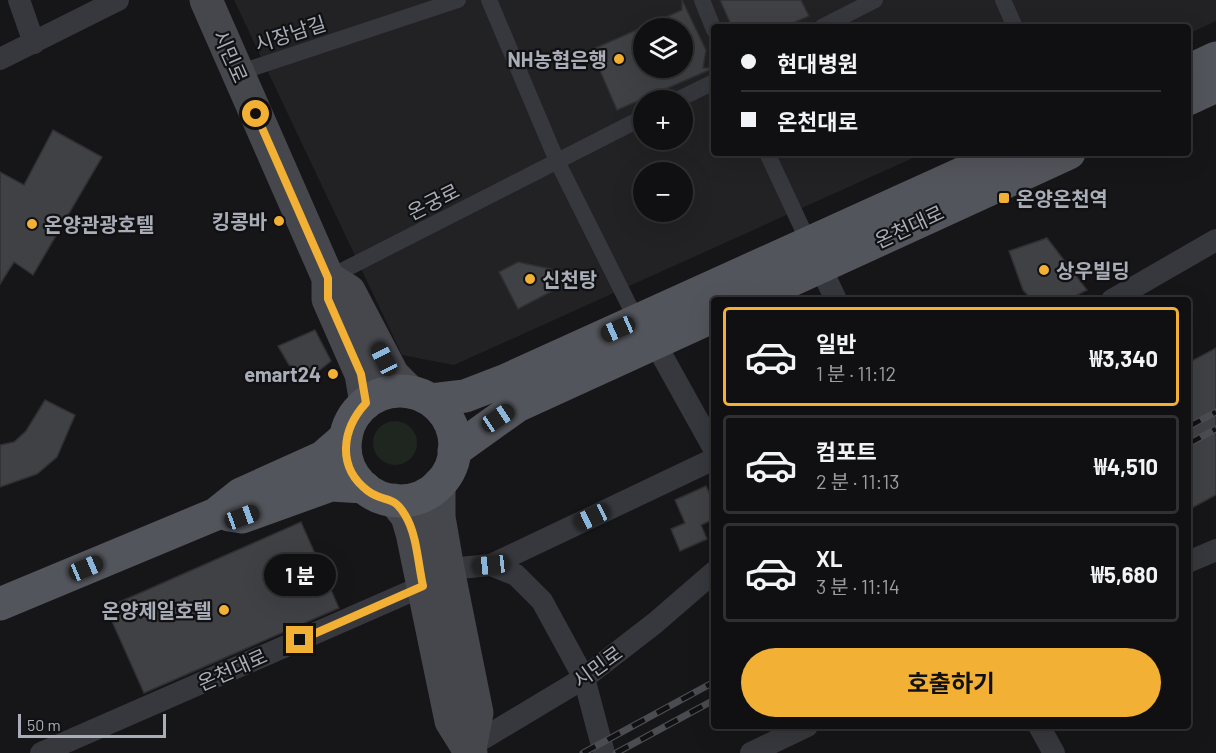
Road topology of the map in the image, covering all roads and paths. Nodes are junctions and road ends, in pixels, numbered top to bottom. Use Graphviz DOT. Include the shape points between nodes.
graph roads {
  1 [pos="19,0"];
  2 [pos="118,0"];
  3 [pos="206,0"];
  4 [pos="458,0"];
  5 [pos="489,0"];
  6 [pos="702,0"];
  7 [pos="876,0"];
  8 [pos="1003,0"];
  9 [pos="712,24"];
  10 [pos="828,24"];
  11 [pos="1014,24"];
  12 [pos="34,43"];
  13 [pos="1216,58"];
  14 [pos="0,59"];
  15 [pos="1191,70"];
  16 [pos="238,73"];
  17 [pos="711,83"];
  18 [pos="1216,86"];
  19 [pos="693,92"];
  20 [pos="1191,98"];
  21 [pos="633,123"];
  22 [pos="768,156"];
  23 [pos="1001,156"];
  24 [pos="1062,156"];
  25 [pos="557,161"];
  26 [pos="1216,240"];
  27 [pos="815,255"];
  28 [pos="328,278"];
  29 [pos="723,297"];
  30 [pos="752,297"];
  31 [pos="835,297"];
  32 [pos="1117,297"];
  33 [pos="711,302"];
  34 [pos="711,316"];
  35 [pos="646,332"];
  36 [pos="420,396"];
  37 [pos="366,403"];
  38 [pos="346,437"];
  39 [pos="711,445"];
  40 [pos="454,451"];
  41 [pos="711,460"];
  42 [pos="439,484"];
  43 [pos="364,487"];
  44 [pos="394,500"];
  45 [pos="216,514"];
  46 [pos="1216,550"];
  47 [pos="1191,561"];
  48 [pos="491,565"];
  49 [pos="711,575"];
  50 [pos="435,578"];
  51 [pos="0,604"];
  52 [pos="584,678"];
  53 [pos="801,729"];
  54 [pos="1041,729"];
  55 [pos="466,751"];
  56 [pos="41,753"];
  57 [pos="604,753"];
  58 [pos="751,753"];
  59 [pos="1054,753"];
  1 -- 12 [label="street"];
  2 -- 12 [label="street"];
  3 -- 16 [label="main road, 시민로"];
  4 -- 16 [label="street, 시장남길"];
  5 -- 25 [label="street"];
  6 -- 9 [label="street"];
  7 -- 10 [label="street"];
  8 -- 11 [label="street"];
  12 -- 14 [label="street"];
  13 -- 15 [label="main road"];
  16 -- 28 [label="main road, 시민로"];
  17 -- 19 [label="street"];
  18 -- 20 [label="main road"];
  21 -- 25 [label="street, 온궁로"];
  22 -- 27 [label="street"];
  23 -- 27 [label="main road, 온천대로"];
  24 -- 27 [label="main road, 온천대로"];
  25 -- 28 [label="street, 온궁로"];
  25 -- 35 [label="street"];
  26 -- 32 [label="street"];
  27 -- 29 [label="main road, 온천대로"];
  27 -- 30 [label="main road, 온천대로"];
  27 -- 31 [label="street"];
  28 -- 36 [label="main road, 시민로" via="349,291 393,375"];
  28 -- 37 [label="main road, 시민로" via="328,299 361,374"];
  33 -- 35 [label="main road, 온천대로"];
  34 -- 35 [label="main road, 온천대로"];
  35 -- 36 [label="main road, 온천대로" via="465,396"];
  35 -- 39 [label="street"];
  35 -- 40 [label="main road, 온천대로" via="517,406"];
  36 -- 37 [label="main road" via="398,391 381,394"];
  36 -- 40 [label="main road" via="443,411 452,427"];
  37 -- 38 [label="main road" via="354,416"];
  38 -- 43 [label="main road" via="348,465"];
  38 -- 45 [label="main road" via="323,457 241,495"];
  40 -- 42 [label="main road" via="453,461"];
  41 -- 48 [label="street"];
  42 -- 44 [label="main road" via="418,497"];
  42 -- 50 [label="main road, 시민로"];
  43 -- 44 [label="main road"];
  43 -- 45 [label="main road" via="331,485 242,517"];
  44 -- 50 [label="main road, 시민로" via="406,516"];
  45 -- 51 [label="main road"];
  46 -- 47 [label="street"];
  48 -- 50 [label="street"];
  48 -- 52 [label="street" via="516,574 542,601"];
  49 -- 52 [label="street, 시민로"];
  50 -- 55 [label="main road, 시민로" via="477,713"];
  50 -- 56 [label="street, 온천대로"];
  52 -- 55 [label="street, 시민로"];
  52 -- 57 [label="street"];
  53 -- 58 [label="street"];
  54 -- 59 [label="street"];
}
